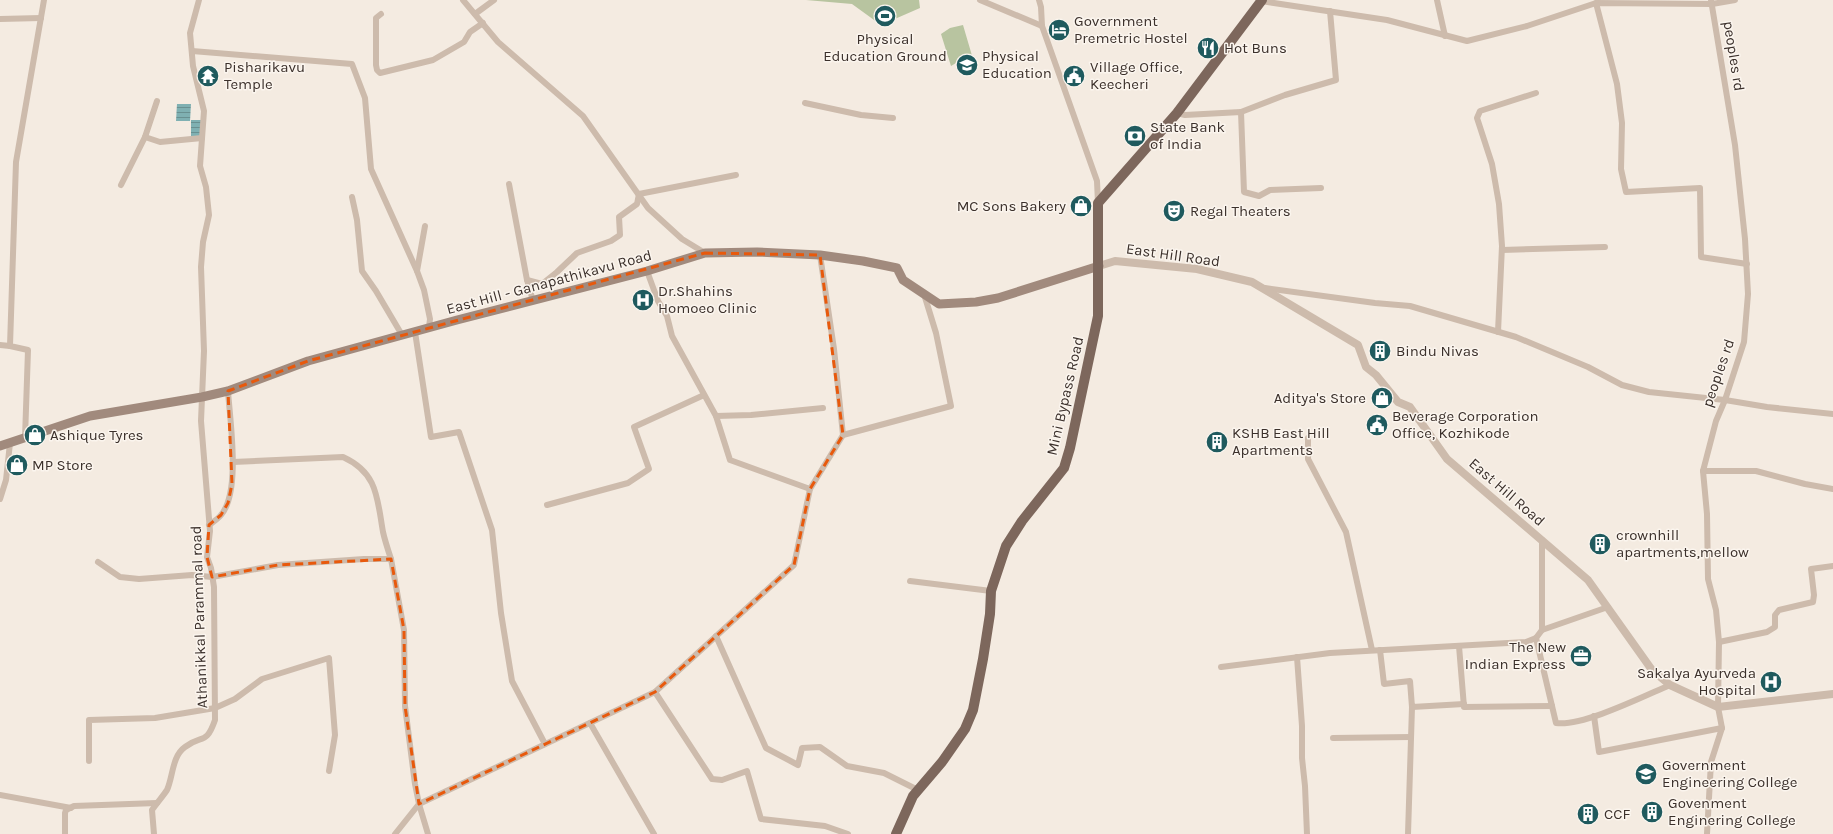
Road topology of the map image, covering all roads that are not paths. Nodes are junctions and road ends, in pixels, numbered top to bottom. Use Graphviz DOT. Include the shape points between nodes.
graph roads {
  1 [pos="44,0"];
  2 [pos="199,0"];
  3 [pos="463,0"];
  4 [pos="494,0"];
  5 [pos="980,0"];
  6 [pos="1039,0"];
  7 [pos="1262,0"];
  8 [pos="1437,0"];
  9 [pos="1735,0"];
  10 [pos="1711,2"];
  11 [pos="1596,3"];
  12 [pos="1330,11"];
  13 [pos="381,14"];
  14 [pos="475,14"];
  15 [pos="41,18"];
  16 [pos="0,20"];
  17 [pos="483,23"];
  18 [pos="1042,26"];
  19 [pos="1445,36"];
  20 [pos="192,51"];
  21 [pos="1536,93"];
  22 [pos="157,101"];
  23 [pos="805,102"];
  24 [pos="1241,112"];
  25 [pos="1177,114"];
  26 [pos="894,118"];
  27 [pos="144,137"];
  28 [pos="202,138"];
  29 [pos="736,175"];
  30 [pos="509,184"];
  31 [pos="121,185"];
  32 [pos="1322,188"];
  33 [pos="639,194"];
  34 [pos="352,197"];
  35 [pos="1098,203"];
  36 [pos="425,226"];
  37 [pos="1605,247"];
  38 [pos="1502,250"];
  39 [pos="705,253"];
  40 [pos="820,256"];
  41 [pos="1747,264"];
  42 [pos="1099,266"];
  43 [pos="417,270"];
  44 [pos="647,271"];
  45 [pos="527,280"];
  46 [pos="1261,288"];
  47 [pos="924,294"];
  48 [pos="533,301"];
  49 [pos="429,327"];
  50 [pos="415,332"];
  51 [pos="1498,332"];
  52 [pos="402,335"];
  53 [pos="0,345"];
  54 [pos="10,346"];
  55 [pos="228,391"];
  56 [pos="704,395"];
  57 [pos="202,397"];
  58 [pos="1725,400"];
  59 [pos="823,408"];
  60 [pos="1833,414"];
  61 [pos="716,416"];
  62 [pos="843,435"];
  63 [pos="24,438"];
  64 [pos="1308,438"];
  65 [pos="10,443"];
  66 [pos="0,446"];
  67 [pos="233,462"];
  68 [pos="1703,471"];
  69 [pos="810,489"];
  70 [pos="1833,489"];
  71 [pos="0,499"];
  72 [pos="547,505"];
  73 [pos="209,525"];
  74 [pos="1542,540"];
  75 [pos="390,559"];
  76 [pos="98,562"];
  77 [pos="1833,566"];
  78 [pos="212,578"];
  79 [pos="910,582"];
  80 [pos="991,591"];
  81 [pos="1608,607"];
  82 [pos="1542,630"];
  83 [pos="716,636"];
  84 [pos="1536,638"];
  85 [pos="1719,642"];
  86 [pos="1459,646"];
  87 [pos="1372,650"];
  88 [pos="1380,650"];
  89 [pos="1296,657"];
  90 [pos="1221,667"];
  91 [pos="1670,685"];
  92 [pos="655,692"];
  93 [pos="1833,694"];
  94 [pos="1464,704"];
  95 [pos="1552,706"];
  96 [pos="1412,707"];
  97 [pos="1718,707"];
  98 [pos="216,708"];
  99 [pos="1594,716"];
  100 [pos="590,723"];
  101 [pos="1722,728"];
  102 [pos="1411,737"];
  103 [pos="1332,738"];
  104 [pos="545,744"];
  105 [pos="89,761"];
  106 [pos="329,771"];
  107 [pos="918,790"];
  108 [pos="0,795"];
  109 [pos="157,803"];
  110 [pos="419,804"];
  111 [pos="71,808"];
  112 [pos="65,834"];
  113 [pos="154,834"];
  114 [pos="395,834"];
  115 [pos="428,834"];
  116 [pos="654,834"];
  117 [pos="848,834"];
  118 [pos="896,834"];
  119 [pos="1307,834"];
  120 [pos="1408,834"];
  121 [pos="1707,834"];
  1 -- 15 [label="street"];
  2 -- 20 [label="street, Athanikkal Parammal road" via="190,33"];
  3 -- 14 [label="street"];
  4 -- 14 [label="street"];
  5 -- 18 [label="street"];
  6 -- 18 [label="street"];
  7 -- 12 [label="street"];
  7 -- 25 [label="main road"];
  8 -- 19 [label="street"];
  9 -- 10 [label="street"];
  10 -- 11 [label="street"];
  10 -- 41 [label="street, peoples rd" via="1735,145"];
  11 -- 19 [label="street" via="1527,26 1467,42"];
  11 -- 41 [label="street" via="1618,84 1622,123 1621,169 1626,192 1700,188 1700,258"];
  12 -- 19 [label="street" via="1387,20"];
  12 -- 24 [label="street" via="1336,80 1285,95"];
  13 -- 17 [label="street" via="376,18 376,65 380,73 433,60 464,42 470,32"];
  14 -- 17 [label="street"];
  15 -- 16 [label="street"];
  15 -- 54 [label="street" via="16,162"];
  17 -- 33 [label="street" via="498,42 583,116"];
  18 -- 35 [label="street" via="1097,180"];
  20 -- 28 [label="street, Athanikkal Parammal road" via="192,66 204,111"];
  20 -- 43 [label="street" via="352,64 365,98 371,169"];
  21 -- 38 [label="street" via="1480,111 1477,118 1492,164 1500,204"];
  22 -- 27 [label="street"];
  23 -- 26 [label="street" via="854,114"];
  24 -- 25 [label="street"];
  24 -- 32 [label="street" via="1244,192 1259,196 1270,190"];
  25 -- 35 [label="main road"];
  27 -- 28 [label="street" via="160,142"];
  27 -- 31 [label="street"];
  28 -- 57 [label="street, Athanikkal Parammal road" via="200,166 206,187 209,215 201,267 204,351"];
  29 -- 33 [label="street"];
  30 -- 45 [label="street"];
  33 -- 39 [label="street" via="648,208 682,239"];
  33 -- 45 [label="street" via="637,204 619,216 620,235 611,241 577,253 542,284"];
  34 -- 52 [label="street" via="362,271"];
  35 -- 42 [label="main road, Mini Bypass Road"];
  36 -- 43 [label="street"];
  37 -- 38 [label="street"];
  38 -- 51 [label="street"];
  39 -- 40 [label="main road, East Hill - Ganapathikavu Road" via="757,252"];
  39 -- 44 [label="main road, East Hill - Ganapathikavu Road"];
  40 -- 47 [label="main road, East Hill - Ganapathikavu Road" via="897,268 903,280"];
  40 -- 62 [label="street" via="834,349"];
  41 -- 58 [label="street, peoples rd" via="1748,294 1744,342"];
  42 -- 46 [label="street, East Hill Road" via="1115,262 1197,269 1252,282"];
  42 -- 47 [label="main road, East Hill - Ganapathikavu Road" via="998,298 976,302 938,304"];
  42 -- 80 [label="main road, Mini Bypass Road" via="1098,316 1064,468 1022,521 1006,546"];
  43 -- 49 [label="street" via="424,290 430,319"];
  44 -- 48 [label="main road, East Hill - Ganapathikavu Road"];
  44 -- 56 [label="street" via="672,336"];
  45 -- 48 [label="street"];
  46 -- 51 [label="street" via="1360,302 1410,306"];
  46 -- 74 [label="street, East Hill Road" via="1358,345 1366,367 1398,402 1410,407 1447,459"];
  47 -- 62 [label="street" via="936,333 951,406"];
  48 -- 49 [label="main road, East Hill - Ganapathikavu Road"];
  49 -- 50 [label="main road, East Hill - Ganapathikavu Road"];
  50 -- 52 [label="main road, East Hill - Ganapathikavu Road"];
  50 -- 104 [label="street" via="431,437 459,432 492,530 512,681"];
  51 -- 58 [label="street" via="1588,367 1622,385 1649,392"];
  52 -- 55 [label="main road, East Hill - Ganapathikavu Road" via="308,361"];
  53 -- 54 [label="street"];
  54 -- 63 [label="street" via="28,350"];
  55 -- 57 [label="main road, East Hill - Ganapathikavu Road"];
  55 -- 67 [label="street"];
  56 -- 61 [label="street"];
  56 -- 72 [label="street" via="634,427 649,469 628,483"];
  57 -- 63 [label="main road, East Hill - Ganapathikavu Road" via="90,416"];
  57 -- 73 [label="street, Athanikkal Parammal road" via="202,443 206,465"];
  58 -- 60 [label="street"];
  58 -- 68 [label="street, peoples rd" via="1716,421"];
  59 -- 61 [label="street"];
  61 -- 69 [label="street" via="730,460"];
  62 -- 69 [label="street"];
  63 -- 65 [label="main road, East Hill - Ganapathikavu Road"];
  64 -- 87 [label="street" via="1308,458 1346,532"];
  65 -- 66 [label="main road, East Hill - Ganapathikavu Road"];
  65 -- 71 [label="street" via="6,480"];
  67 -- 73 [label="street" via="228,503 221,515"];
  67 -- 75 [label="street" via="344,457 357,463 377,493"];
  68 -- 70 [label="street" via="1756,471"];
  68 -- 85 [label="street, peoples rd" via="1707,514 1708,579 1716,610"];
  69 -- 83 [label="street" via="794,565"];
  73 -- 78 [label="street, Athanikkal Parammal road" via="207,557"];
  74 -- 81 [label="street, East Hill Road" via="1588,580"];
  74 -- 82 [label="street"];
  75 -- 78 [label="street" via="278,565"];
  75 -- 110 [label="street" via="404,630 405,706"];
  76 -- 78 [label="street" via="120,577 139,579 192,575"];
  77 -- 85 [label="street" via="1811,569 1813,602 1779,610 1775,616 1775,627 1767,632"];
  78 -- 98 [label="street, Athanikkal Parammal road"];
  79 -- 80 [label="street"];
  80 -- 107 [label="main road, Mini Bypass Road" via="983,659 973,710 965,729"];
  81 -- 82 [label="street"];
  81 -- 91 [label="street, East Hill Road" via="1652,670"];
  82 -- 84 [label="street"];
  83 -- 92 [label="street"];
  83 -- 107 [label="street" via="766,748 798,765 802,748 820,747 847,766 884,773"];
  84 -- 86 [label="street" via="1526,642"];
  84 -- 95 [label="street"];
  85 -- 97 [label="street, peoples rd"];
  86 -- 88 [label="street"];
  86 -- 94 [label="street"];
  87 -- 88 [label="street"];
  87 -- 89 [label="street"];
  88 -- 96 [label="street" via="1384,684 1410,681"];
  89 -- 90 [label="street"];
  89 -- 119 [label="street"];
  91 -- 97 [label="street, East Hill Road"];
  91 -- 99 [label="street"];
  92 -- 100 [label="street"];
  92 -- 117 [label="street" via="712,779 722,780 747,771 761,819 825,826"];
  93 -- 97 [label="street"];
  94 -- 95 [label="street" via="1464,707"];
  94 -- 96 [label="street"];
  95 -- 99 [label="street" via="1556,723 1564,724"];
  96 -- 102 [label="street"];
  97 -- 101 [label="street, peoples rd"];
  98 -- 105 [label="street" via="155,718 89,720"];
  98 -- 106 [label="street" via="262,679 330,658 335,735"];
  98 -- 109 [label="street, Athanikkal Parammal road" via="210,734 184,747 166,791"];
  99 -- 101 [label="street" via="1599,752"];
  100 -- 104 [label="street"];
  100 -- 116 [label="street"];
  101 -- 121 [label="street" via="1711,762"];
  102 -- 103 [label="street"];
  102 -- 120 [label="street"];
  104 -- 110 [label="street"];
  107 -- 118 [label="main road, Mini Bypass Road"];
  108 -- 111 [label="street"];
  109 -- 111 [label="street"];
  109 -- 113 [label="street, Athanikkal Parammal road" via="152,810"];
  110 -- 114 [label="street"];
  110 -- 115 [label="street"];
  111 -- 112 [label="street" via="65,813"];
}
